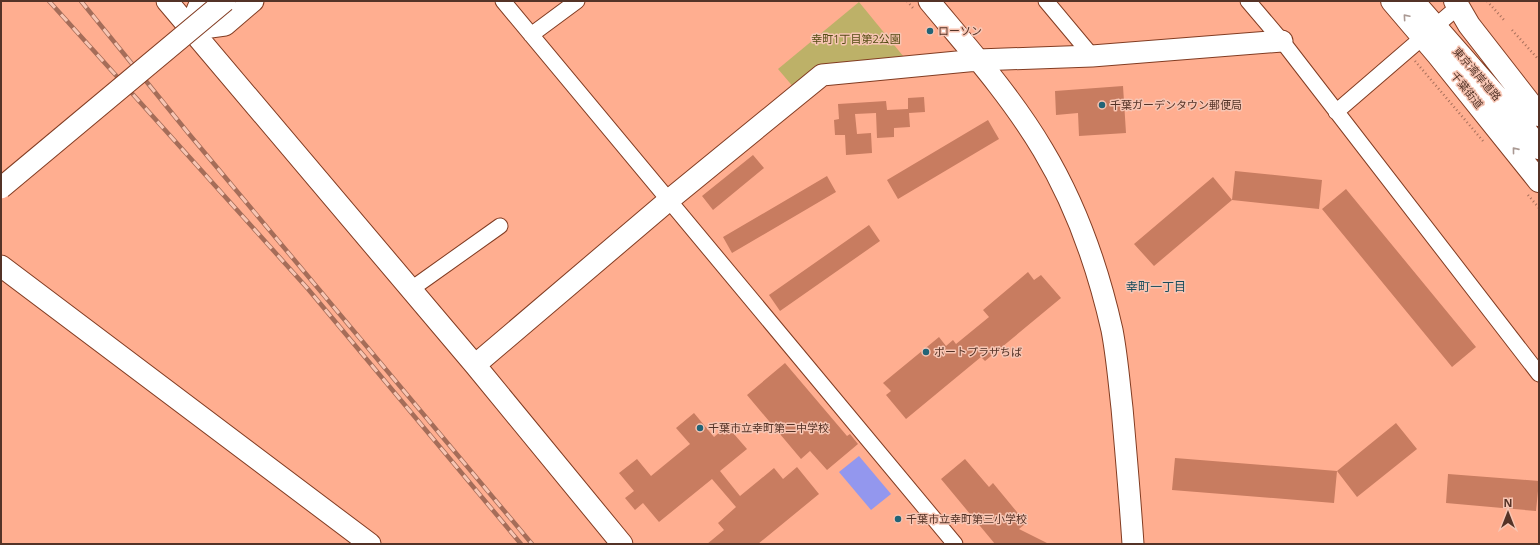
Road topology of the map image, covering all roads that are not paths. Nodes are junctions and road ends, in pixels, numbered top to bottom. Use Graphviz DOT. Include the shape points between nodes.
graph roads {
  1 [pos="167,1"];
  2 [pos="201,1"];
  3 [pos="225,1"];
  4 [pos="253,1"];
  5 [pos="503,1"];
  6 [pos="577,1"];
  7 [pos="929,1"];
  8 [pos="1046,1"];
  9 [pos="1248,1"];
  10 [pos="1392,1"];
  11 [pos="1413,1"];
  12 [pos="1457,3"];
  13 [pos="190,30"];
  14 [pos="1429,31"];
  15 [pos="531,35"];
  16 [pos="1282,41"];
  17 [pos="1092,56"];
  18 [pos="978,60"];
  19 [pos="1539,90"];
  20 [pos="1336,112"];
  21 [pos="1539,114"];
  22 [pos="1539,148"];
  23 [pos="1532,185"];
  24 [pos="1,188"];
  25 [pos="669,200"];
  26 [pos="500,226"];
  27 [pos="1,266"];
  28 [pos="410,290"];
  29 [pos="474,366"];
  30 [pos="1539,374"];
  31 [pos="370,544"];
  32 [pos="622,544"];
  33 [pos="955,544"];
  34 [pos="1134,544"];
  1 -- 13 [label="street"];
  2 -- 13 [label="street"];
  3 -- 24 [label="street, bridge"];
  4 -- 13 [label="street" via="225,25"];
  5 -- 15 [label="street"];
  6 -- 15 [label="street"];
  7 -- 18 [label="street"];
  8 -- 17 [label="street"];
  9 -- 16 [label="street"];
  14 -- 10 [label="highway, 千葉街道, one-way"];
  11 -- 14 [label="highway, 東京湾岸道路"];
  12 -- 14 [label="street"];
  12 -- 19 [label="highway" via="1478,18"];
  12 -- 21 [label="highway, 東京湾岸道路" via="1470,25"];
  13 -- 28 [label="street"];
  14 -- 20 [label="street"];
  14 -- 22 [label="highway, 東京湾岸道路" via="1520,124"];
  23 -- 14 [label="highway, 千葉街道, one-way"];
  15 -- 25 [label="street"];
  16 -- 17 [label="street"];
  16 -- 20 [label="street"];
  17 -- 18 [label="street"];
  18 -- 25 [label="street" via="822,75"];
  18 -- 34 [label="street" via="1007,95 1044,150 1081,226 1098,276 1112,331 1119,381"];
  20 -- 30 [label="street"];
  25 -- 29 [label="street"];
  25 -- 33 [label="street"];
  26 -- 28 [label="street"];
  27 -- 31 [label="street"];
  28 -- 29 [label="street"];
  29 -- 32 [label="street"];
}
